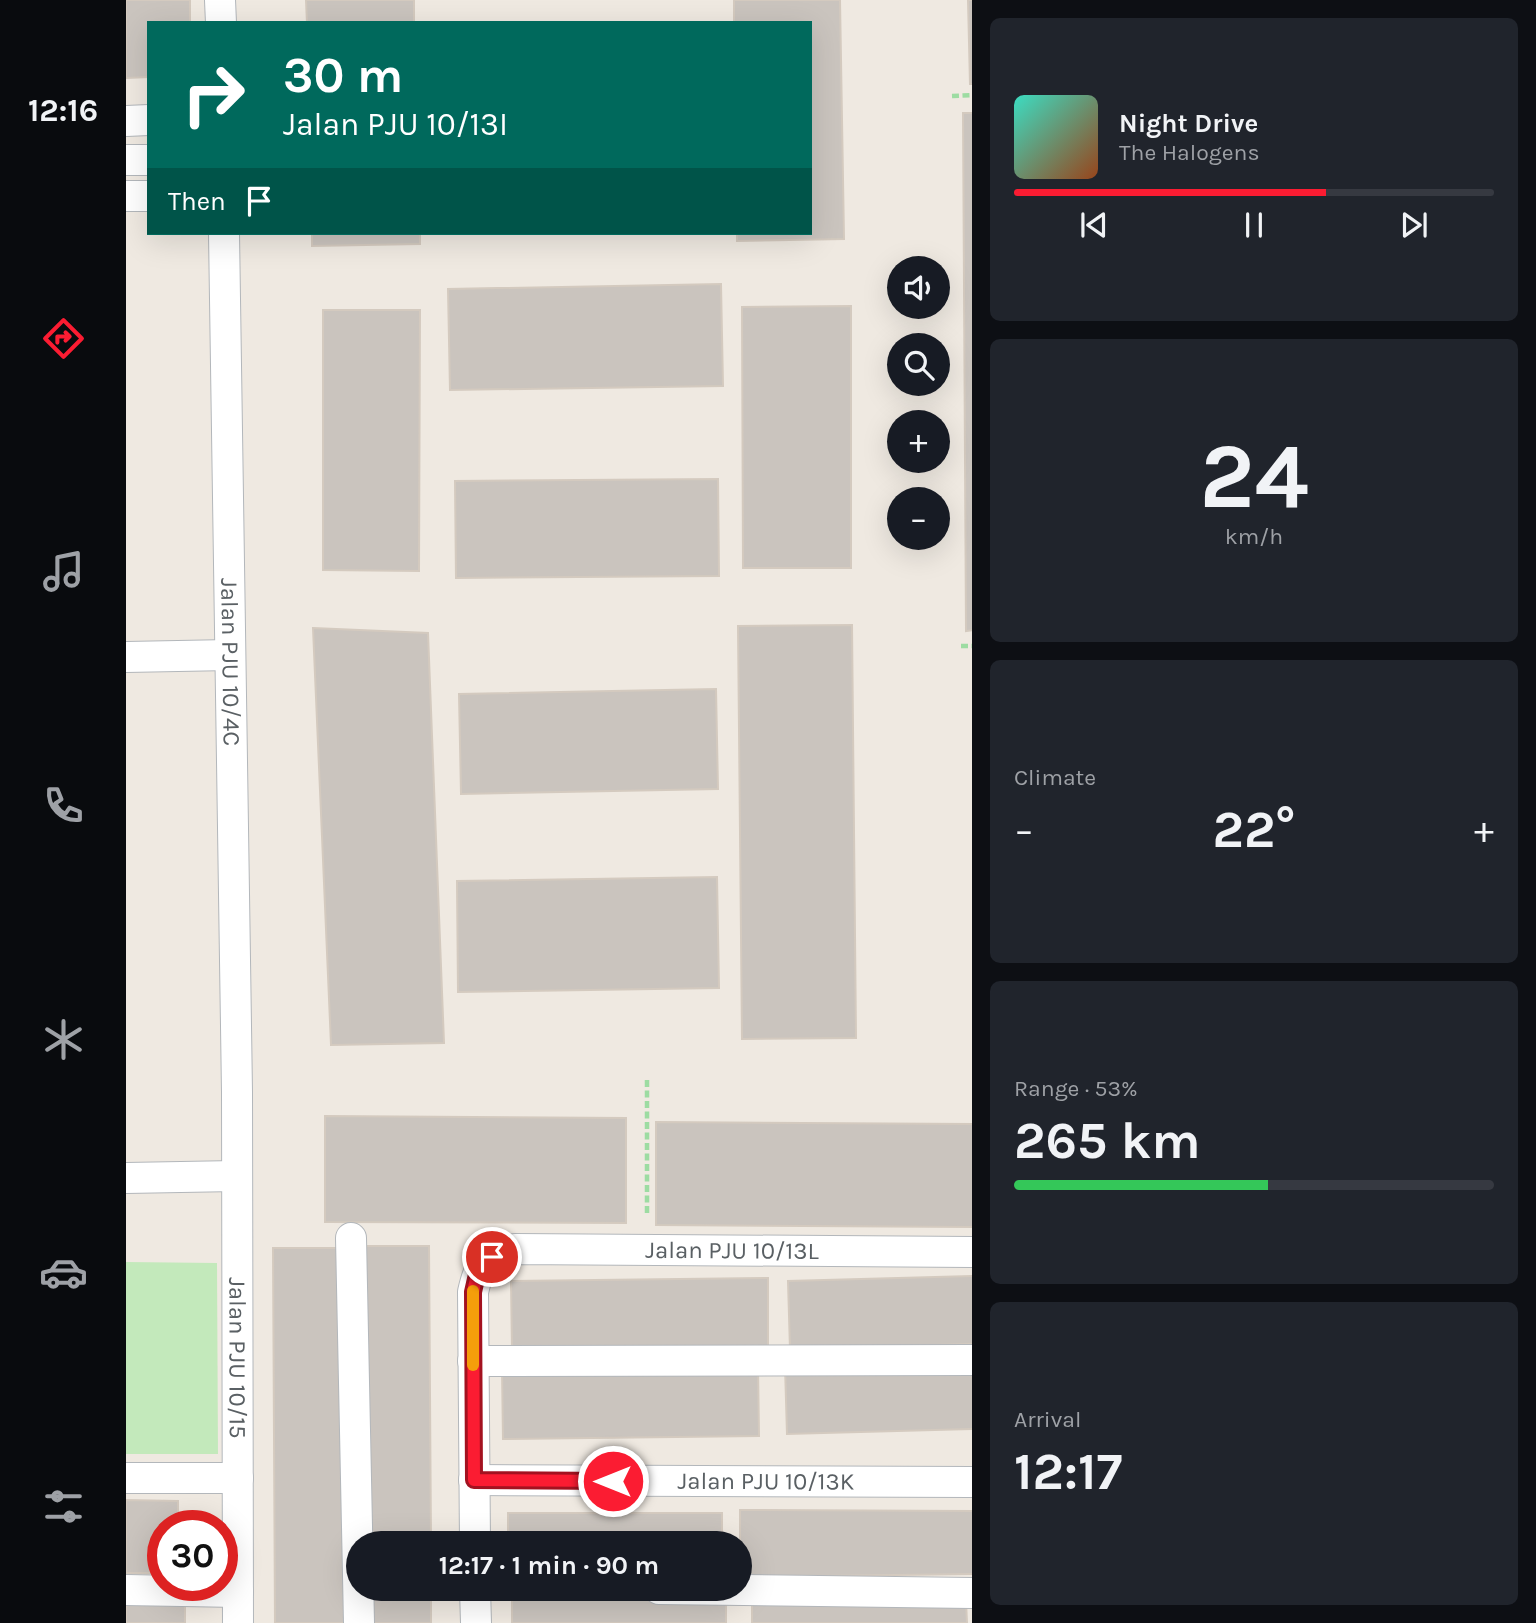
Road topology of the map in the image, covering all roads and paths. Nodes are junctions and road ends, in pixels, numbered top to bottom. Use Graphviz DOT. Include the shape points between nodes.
graph roads {
  1 [pos="220,0"];
  2 [pos="221,21"];
  3 [pos="972,95"];
  4 [pos="952,96"];
  5 [pos="147,120"];
  6 [pos="126,121"];
  7 [pos="126,160"];
  8 [pos="147,160"];
  9 [pos="126,196"];
  10 [pos="147,196"];
  11 [pos="224,235"];
  12 [pos="961,646"];
  13 [pos="972,646"];
  14 [pos="230,655"];
  15 [pos="126,657"];
  16 [pos="647,1077"];
  17 [pos="237,1092"];
  18 [pos="236,1176"];
  19 [pos="126,1178"];
  20 [pos="647,1213"];
  21 [pos="351,1238"];
  22 [pos="972,1252"];
  23 [pos="972,1360"];
  24 [pos="473,1361"];
  25 [pos="126,1478"];
  26 [pos="238,1478"];
  27 [pos="474,1480"];
  28 [pos="972,1482"];
  29 [pos="238,1510"];
  30 [pos="475,1531"];
  31 [pos="126,1590"];
  32 [pos="147,1590"];
  33 [pos="752,1590"];
  34 [pos="972,1593"];
  35 [pos="238,1601"];
  36 [pos="475,1601"];
  37 [pos="238,1623"];
  38 [pos="359,1623"];
  39 [pos="476,1623"];
  1 -- 2 [label="street"];
  3 -- 4 [label="path"];
  5 -- 6 [label="street"];
  7 -- 8 [label="street"];
  9 -- 10 [label="street"];
  11 -- 14 [label="street, Jalan PJU 10/4C"];
  12 -- 13 [label="path"];
  14 -- 15 [label="street"];
  14 -- 17 [label="street, Jalan PJU 10/4C"];
  16 -- 20 [label="path"];
  17 -- 18 [label="street, Jalan PJU 10/15"];
  18 -- 19 [label="street"];
  18 -- 26 [label="street, Jalan PJU 10/15"];
  21 -- 38 [label="street"];
  22 -- 24 [label="street, Jalan PJU 10/13L" via="515,1249 492,1257 478,1270 473,1292"];
  23 -- 24 [label="street"];
  24 -- 27 [label="street"];
  25 -- 26 [label="street"];
  26 -- 29 [label="street, Jalan PJU 10/15"];
  27 -- 28 [label="street, Jalan PJU 10/13K"];
  27 -- 30 [label="street"];
  31 -- 32 [label="street"];
  33 -- 34 [label="street"];
  35 -- 37 [label="street, Jalan PJU 10/15"];
  36 -- 39 [label="street"];
}
